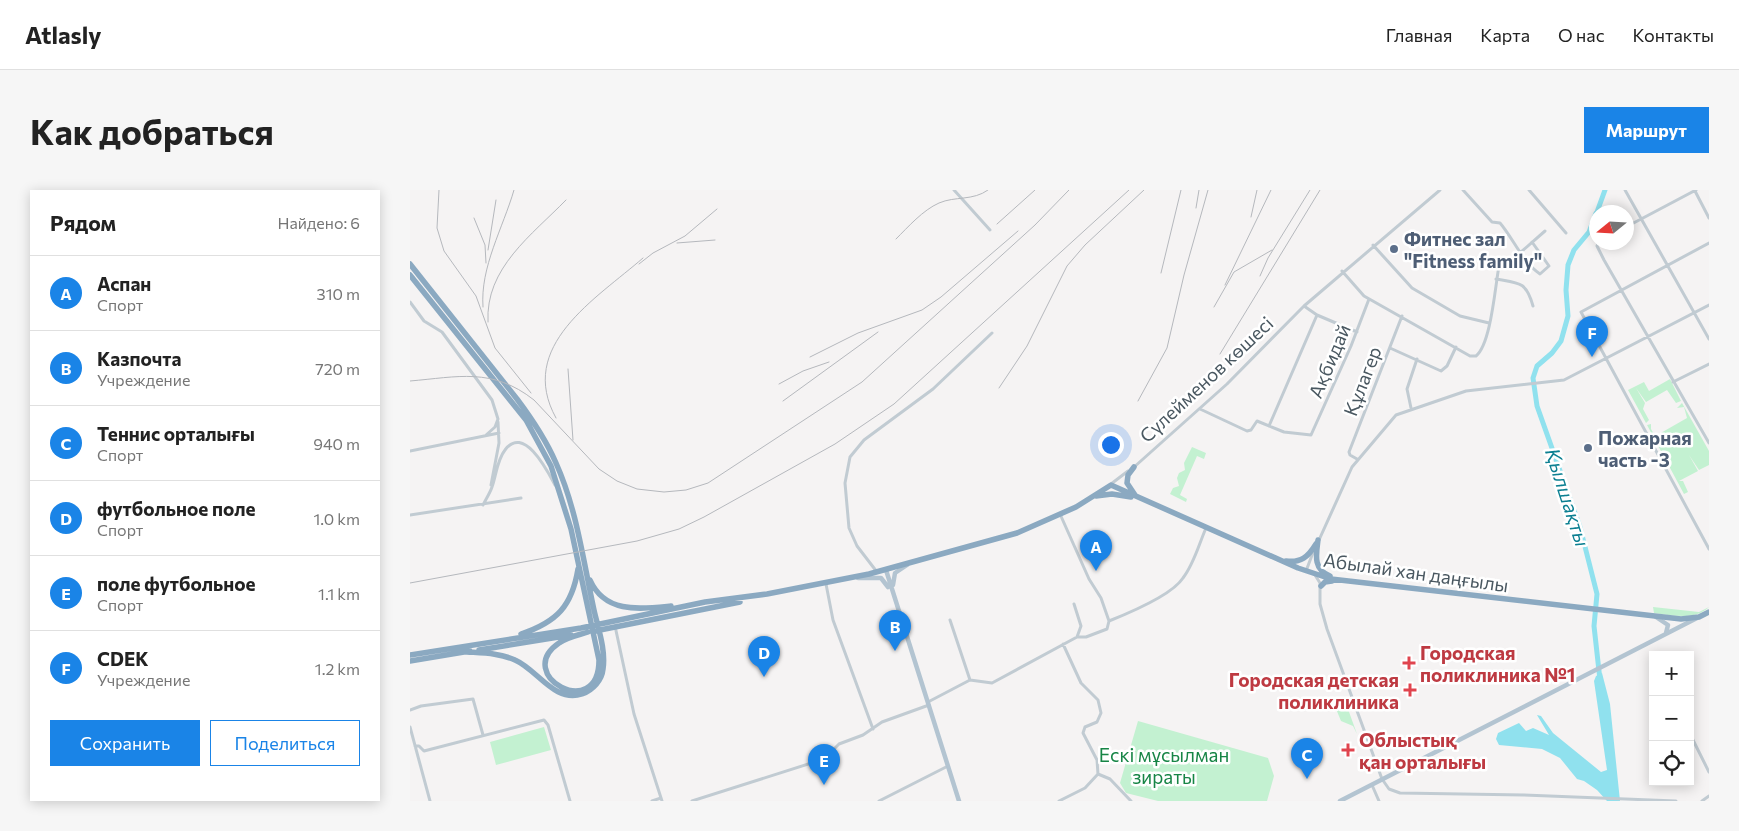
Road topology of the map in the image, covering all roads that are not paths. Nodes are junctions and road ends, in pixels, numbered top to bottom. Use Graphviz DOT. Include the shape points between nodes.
graph roads {
  1 [pos="954,190"];
  2 [pos="1440,190"];
  3 [pos="1463,190"];
  4 [pos="1529,190"];
  5 [pos="1626,190"];
  6 [pos="1695,190"];
  7 [pos="1709,218"];
  8 [pos="1642,219"];
  9 [pos="1634,223"];
  10 [pos="990,230"];
  11 [pos="1545,231"];
  12 [pos="1566,233"];
  13 [pos="1532,242"];
  14 [pos="1709,243"];
  15 [pos="1373,245"];
  16 [pos="1601,250"];
  17 [pos="1521,252"];
  18 [pos="410,264"];
  19 [pos="1668,265"];
  20 [pos="1342,271"];
  21 [pos="410,275"];
  22 [pos="1496,280"];
  23 [pos="1621,290"];
  24 [pos="1369,299"];
  25 [pos="410,302"];
  26 [pos="1709,304"];
  27 [pos="1304,306"];
  28 [pos="1533,306"];
  29 [pos="1694,312"];
  30 [pos="1317,316"];
  31 [pos="1402,316"];
  32 [pos="1489,323"];
  33 [pos="1357,332"];
  34 [pos="992,333"];
  35 [pos="1647,336"];
  36 [pos="1709,339"];
  37 [pos="1456,347"];
  38 [pos="1390,348"];
  39 [pos="480,356"];
  40 [pos="1605,358"];
  41 [pos="1418,359"];
  42 [pos="1709,364"];
  43 [pos="1673,382"];
  44 [pos="515,400"];
  45 [pos="1412,408"];
  46 [pos="1200,409"];
  47 [pos="498,419"];
  48 [pos="1269,426"];
  49 [pos="499,433"];
  50 [pos="485,436"];
  51 [pos="1709,443"];
  52 [pos="410,451"];
  53 [pos="1358,459"];
  54 [pos="1134,467"];
  55 [pos="1111,485"];
  56 [pos="492,488"];
  57 [pos="521,498"];
  58 [pos="563,499"];
  59 [pos="1145,501"];
  60 [pos="483,504"];
  61 [pos="1081,504"];
  62 [pos="1060,514"];
  63 [pos="410,515"];
  64 [pos="574,528"];
  65 [pos="1206,528"];
  66 [pos="1318,540"];
  67 [pos="1709,549"];
  68 [pos="1276,559"];
  69 [pos="915,561"];
  70 [pos="582,564"];
  71 [pos="1307,569"];
  72 [pos="886,570"];
  73 [pos="878,572"];
  74 [pos="1313,574"];
  75 [pos="848,579"];
  76 [pos="1342,580"];
  77 [pos="826,584"];
  78 [pos="1321,586"];
  79 [pos="749,598"];
  80 [pos="896,601"];
  81 [pos="705,602"];
  82 [pos="1074,604"];
  83 [pos="1709,612"];
  84 [pos="1655,617"];
  85 [pos="1699,617"];
  86 [pos="950,620"];
  87 [pos="1109,621"];
  88 [pos="615,624"];
  89 [pos="588,632"];
  90 [pos="1077,637"];
  91 [pos="1661,637"];
  92 [pos="507,639"];
  93 [pos="1063,644"];
  94 [pos="599,645"];
  95 [pos="467,652"];
  96 [pos="410,655"];
  97 [pos="410,661"];
  98 [pos="970,680"];
  99 [pos="928,704"];
  100 [pos="410,710"];
  101 [pos="410,727"];
  102 [pos="873,729"];
  103 [pos="483,735"];
  104 [pos="1694,741"];
  105 [pos="415,746"];
  106 [pos="948,766"];
  107 [pos="1709,772"];
  108 [pos="1098,774"];
  109 [pos="1382,779"];
  110 [pos="1371,784"];
  111 [pos="1709,796"];
  112 [pos="662,800"];
  113 [pos="1632,800"];
  114 [pos="430,801"];
  115 [pos="570,801"];
  116 [pos="652,801"];
  117 [pos="692,801"];
  118 [pos="879,801"];
  119 [pos="959,801"];
  120 [pos="1059,801"];
  121 [pos="1131,801"];
  122 [pos="1340,801"];
  123 [pos="1379,801"];
  124 [pos="1676,801"];
  125 [pos="1702,801"];
  1 -- 10 [label="street"];
  2 -- 15 [label="street, Сүлейменов көшесі"];
  3 -- 17 [label="street" via="1492,222 1500,223"];
  4 -- 12 [label="street"];
  5 -- 8 [label="street"];
  6 -- 7 [label="street"];
  6 -- 8 [label="street"];
  8 -- 9 [label="street"];
  8 -- 19 [label="street"];
  11 -- 13 [label="street"];
  13 -- 17 [label="street"];
  13 -- 17 [label="street" via="1549,266 1539,274"];
  14 -- 19 [label="street"];
  15 -- 20 [label="street, Сүлейменов көшесі"];
  15 -- 32 [label="street" via="1412,288 1460,316"];
  16 -- 23 [label="street"];
  17 -- 22 [label="street" via="1499,266"];
  18 -- 39 [label="highway"];
  19 -- 23 [label="street"];
  19 -- 29 [label="street"];
  20 -- 24 [label="street"];
  20 -- 27 [label="street, Сүлейменов көшесі"];
  21 -- 39 [label="highway"];
  22 -- 28 [label="street" via="1524,286"];
  22 -- 32 [label="street"];
  23 -- 35 [label="street"];
  23 -- 40 [label="street" via="1581,312"];
  24 -- 31 [label="street"];
  24 -- 33 [label="street, Ақбидай"];
  25 -- 47 [label="street" via="424,321 442,332 492,400"];
  26 -- 29 [label="street"];
  27 -- 30 [label="street"];
  27 -- 46 [label="street, Сүлейменов көшесі"];
  29 -- 35 [label="street"];
  29 -- 36 [label="street"];
  30 -- 33 [label="street"];
  30 -- 48 [label="street"];
  31 -- 37 [label="street"];
  31 -- 38 [label="street, Құлагер"];
  32 -- 37 [label="street" via="1476,356"];
  33 -- 48 [label="street, Ақбидай" via="1313,433 1307,436"];
  34 -- 73 [label="street" via="933,389 864,440 850,457 844,483 849,528"];
  35 -- 40 [label="street"];
  35 -- 43 [label="street"];
  37 -- 41 [label="street" via="1442,371"];
  38 -- 41 [label="street"];
  38 -- 53 [label="street, Құлагер" via="1349,452"];
  39 -- 44 [label="highway"];
  40 -- 45 [label="street" via="1564,380 1466,392"];
  40 -- 67 [label="street"];
  41 -- 45 [label="street" via="1407,389"];
  42 -- 43 [label="street"];
  43 -- 51 [label="street"];
  44 -- 58 [label="highway" via="551,466"];
  44 -- 64 [label="highway" via="535,424 556,464"];
  45 -- 53 [label="street" via="1393,418"];
  46 -- 48 [label="street" via="1249,431 1257,421"];
  46 -- 54 [label="street, Сүлейменов көшесі"];
  47 -- 49 [label="street"];
  47 -- 50 [label="street" via="495,428"];
  49 -- 50 [label="street"];
  49 -- 56 [label="street"];
  50 -- 52 [label="street"];
  53 -- 66 [label="street" via="1341,487"];
  54 -- 55 [label="street, Сүлейменов көшесі"];
  54 -- 59 [label="highway" via="1127,477 1127,485"];
  55 -- 59 [label="highway, Абылай хан даңғылы"];
  55 -- 61 [label="highway, Сүлейменов көшесі"];
  56 -- 58 [label="street" via="504,450 513,444 525,444 532,449"];
  56 -- 60 [label="street"];
  57 -- 60 [label="street"];
  58 -- 64 [label="highway"];
  59 -- 61 [label="highway" via="1108,494"];
  59 -- 65 [label="highway, Абылай хан даңғылы"];
  60 -- 63 [label="street"];
  61 -- 62 [label="highway, Сүлейменов көшесі"];
  62 -- 69 [label="highway, Сүлейменов көшесі" via="1001,538"];
  62 -- 87 [label="street"];
  64 -- 70 [label="highway"];
  65 -- 68 [label="highway, Абылай хан даңғылы"];
  65 -- 87 [label="street" via="1179,583"];
  66 -- 68 [label="highway" via="1302,560"];
  66 -- 71 [label="street"];
  66 -- 76 [label="highway" via="1318,567 1324,574"];
  68 -- 71 [label="highway, Абылай хан даңғылы"];
  69 -- 72 [label="highway, Сүлейменов көшесі"];
  69 -- 80 [label="main road" via="893,576"];
  70 -- 81 [label="highway" via="599,594 619,607 642,609"];
  70 -- 92 [label="highway" via="571,596 558,616 536,629"];
  70 -- 94 [label="highway"];
  71 -- 74 [label="highway, Абылай хан даңғылы"];
  72 -- 73 [label="highway, Сүлейменов көшесі"];
  72 -- 80 [label="main road"];
  73 -- 75 [label="highway, Сүлейменов көшесі"];
  74 -- 76 [label="highway, Абылай хан даңғылы"];
  74 -- 78 [label="street"];
  75 -- 77 [label="highway, Сүлейменов көшесі"];
  75 -- 80 [label="main road" via="883,579"];
  76 -- 78 [label="highway" via="1326,581"];
  76 -- 84 [label="highway, Абылай хан даңғылы"];
  77 -- 79 [label="highway, Сүлейменов көшесі"];
  77 -- 102 [label="street" via="833,620"];
  78 -- 109 [label="street" via="1319,598 1323,616"];
  79 -- 81 [label="highway"];
  79 -- 88 [label="highway"];
  80 -- 99 [label="main road"];
  81 -- 88 [label="highway"];
  82 -- 90 [label="street" via="1081,626"];
  83 -- 85 [label="highway"];
  84 -- 85 [label="highway"];
  84 -- 91 [label="main road" via="1668,627"];
  85 -- 91 [label="main road"];
  86 -- 98 [label="street"];
  87 -- 90 [label="street" via="1107,630"];
  88 -- 89 [label="highway"];
  88 -- 92 [label="highway"];
  88 -- 112 [label="street" via="634,714"];
  89 -- 94 [label="highway" via="561,641 550,651 546,665 552,682 569,691 587,686 598,673"];
  89 -- 95 [label="highway"];
  90 -- 93 [label="street"];
  91 -- 109 [label="main road"];
  92 -- 96 [label="highway"];
  93 -- 98 [label="street" via="992,683"];
  93 -- 108 [label="street" via="1081,683 1095,697 1101,709 1099,719 1085,727 1083,733 1097,760"];
  94 -- 95 [label="highway" via="604,667 600,678 590,690 575,696 556,691 512,658"];
  95 -- 97 [label="highway"];
  98 -- 99 [label="street"];
  99 -- 102 [label="street" via="882,722"];
  99 -- 106 [label="main road"];
  100 -- 103 [label="street" via="473,699"];
  101 -- 105 [label="street"];
  102 -- 117 [label="street" via="838,744 824,759"];
  103 -- 105 [label="street" via="424,751"];
  103 -- 115 [label="street" via="546,721"];
  104 -- 107 [label="street"];
  105 -- 114 [label="street"];
  106 -- 118 [label="street"];
  106 -- 119 [label="main road"];
  108 -- 120 [label="street" via="1085,788"];
  108 -- 121 [label="street" via="1110,779"];
  109 -- 110 [label="main road"];
  109 -- 113 [label="street" via="1389,789 1400,793"];
  110 -- 122 [label="main road"];
  110 -- 123 [label="street"];
  111 -- 125 [label="street"];
  112 -- 116 [label="street"];
  113 -- 124 [label="street"];
}
